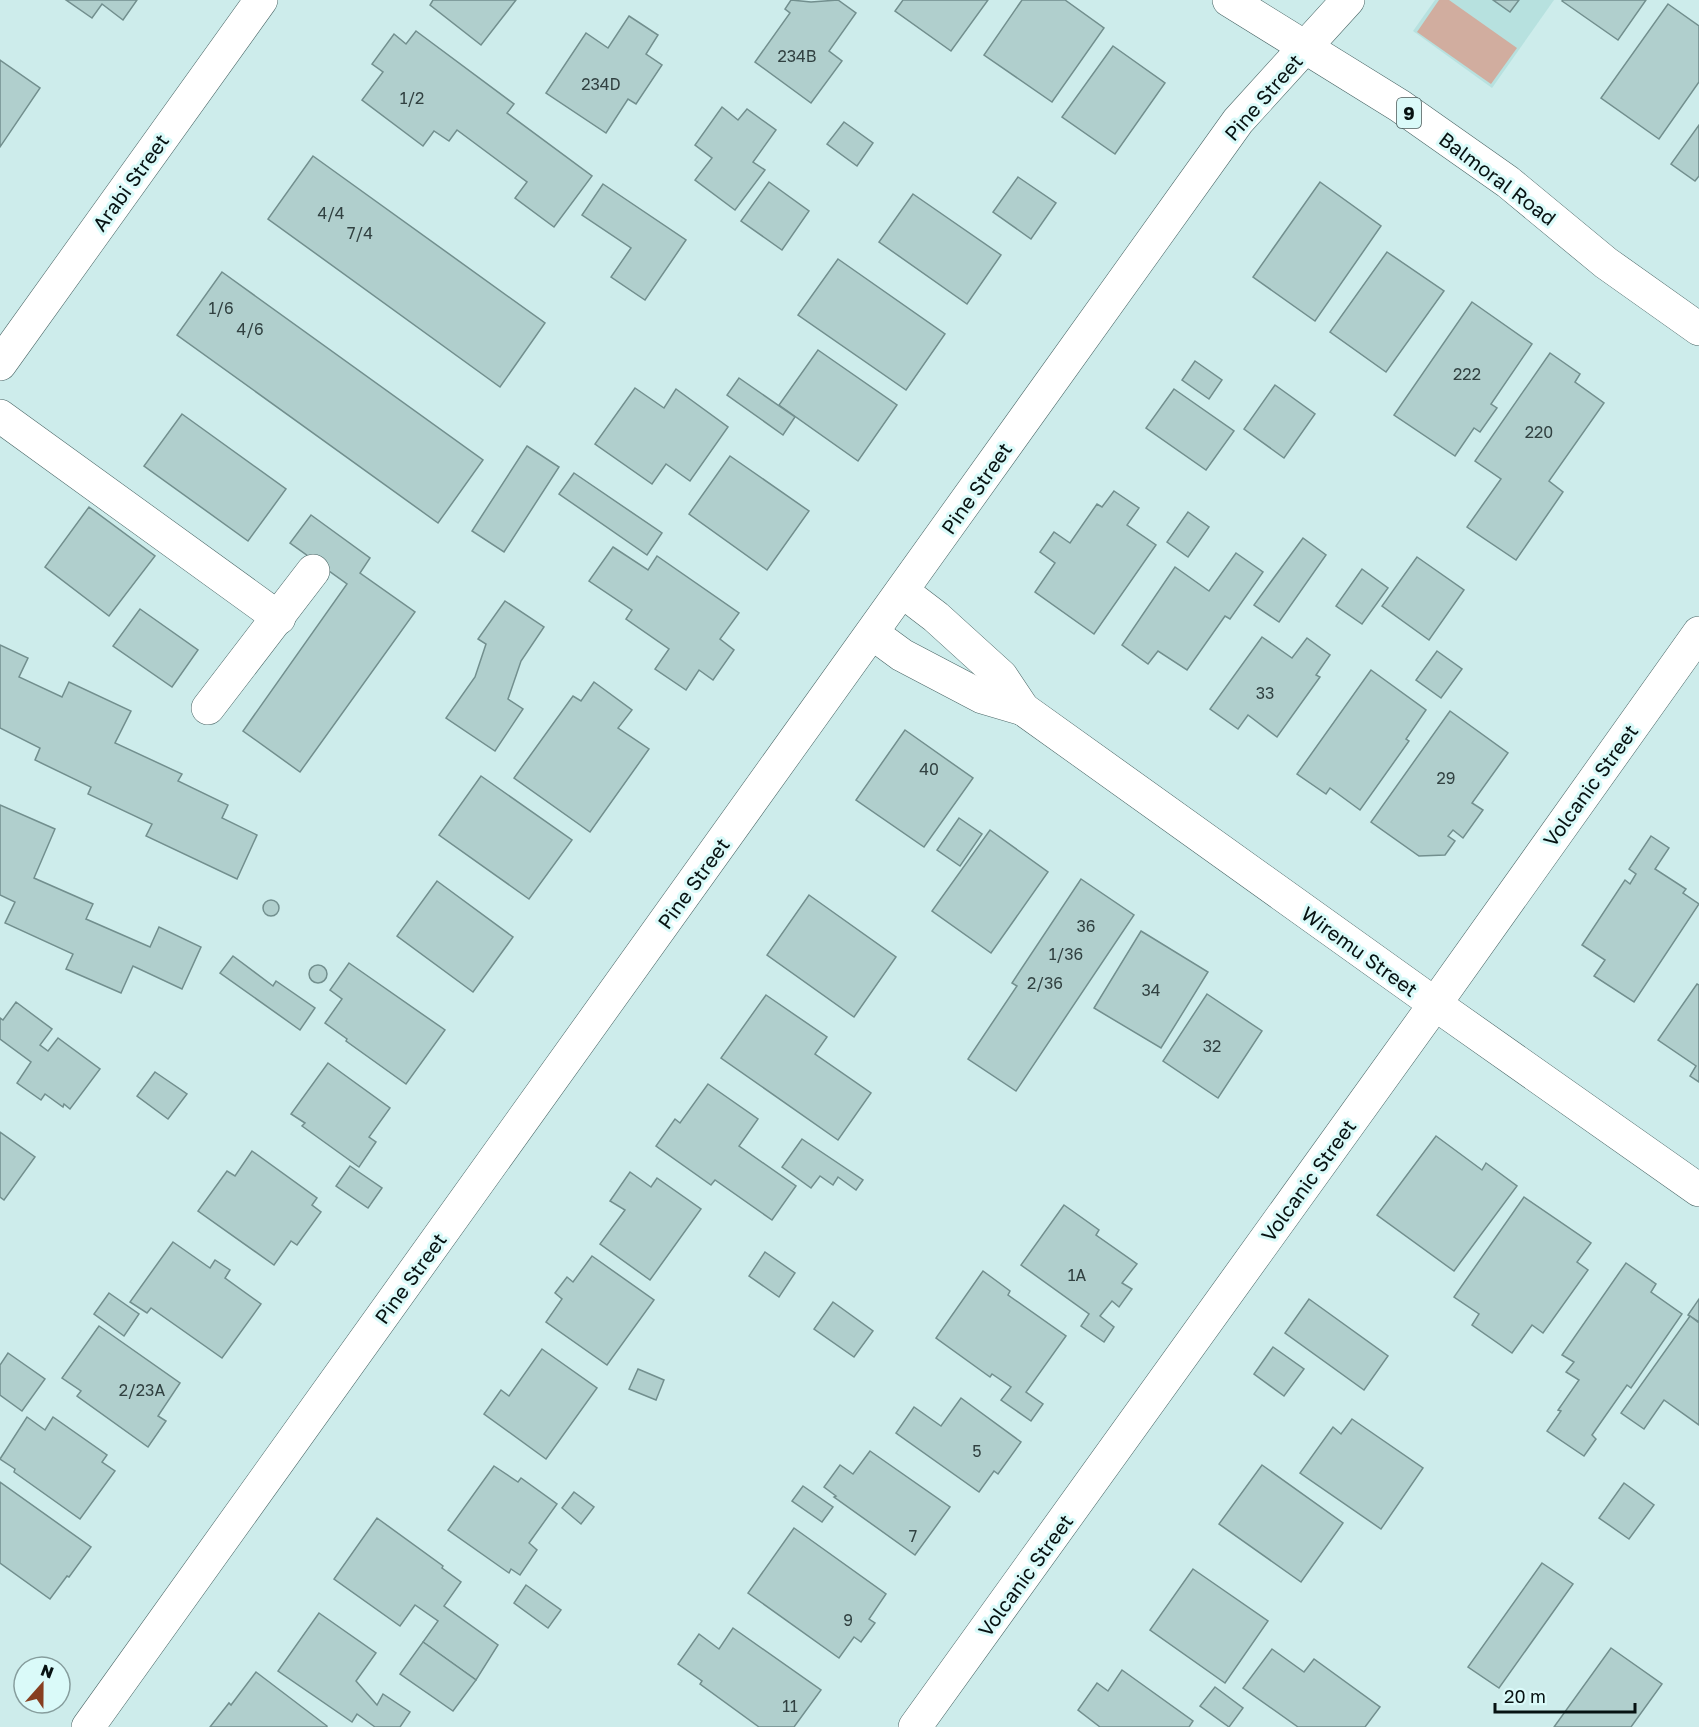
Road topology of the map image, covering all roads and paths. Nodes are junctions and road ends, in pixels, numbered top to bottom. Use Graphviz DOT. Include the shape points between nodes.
graph roads {
  1 [pos="261,0"];
  2 [pos="1229,0"];
  3 [pos="1348,0"];
  4 [pos="1307,47"];
  5 [pos="10,328"];
  6 [pos="1699,329"];
  7 [pos="0,364"];
  8 [pos="0,416"];
  9 [pos="313,571"];
  10 [pos="902,591"];
  11 [pos="279,618"];
  12 [pos="872,633"];
  13 [pos="1699,633"];
  14 [pos="208,708"];
  15 [pos="1023,709"];
  16 [pos="1435,1004"];
  17 [pos="1699,1190"];
  18 [pos="88,1727"];
  19 [pos="915,1727"];
  1 -- 5 [label="street, Arabi Street"];
  2 -- 4 [label="street, Balmoral Road / 9"];
  3 -- 4 [label="street, Pine Street"];
  4 -- 6 [label="street, Balmoral Road / 9" via="1508,182 1606,263"];
  4 -- 10 [label="street, Pine Street" via="1238,121"];
  5 -- 7 [label="street, Arabi Street"];
  8 -- 11 [label="street"];
  9 -- 11 [label="street"];
  10 -- 12 [label="street, Pine Street"];
  10 -- 15 [label="street, Wiremu Street" via="1001,676"];
  11 -- 14 [label="street"];
  12 -- 15 [label="street, Wiremu Street" via="902,655 982,698"];
  12 -- 18 [label="street, Pine Street"];
  13 -- 16 [label="street, Volcanic Street"];
  15 -- 16 [label="street, Wiremu Street"];
  16 -- 17 [label="street, Wiremu Street"];
  16 -- 19 [label="street, Volcanic Street"];
}
